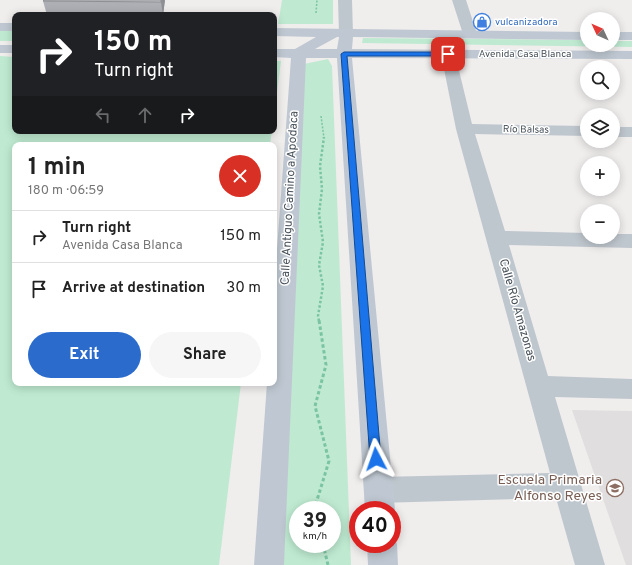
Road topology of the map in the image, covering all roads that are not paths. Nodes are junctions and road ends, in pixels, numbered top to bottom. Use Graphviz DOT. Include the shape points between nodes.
graph roads {
  1 [pos="345,0"];
  2 [pos="459,0"];
  3 [pos="0,27"];
  4 [pos="12,27"];
  5 [pos="277,32"];
  6 [pos="470,34"];
  7 [pos="580,36"];
  8 [pos="620,36"];
  9 [pos="632,36"];
  10 [pos="277,37"];
  11 [pos="342,37"];
  12 [pos="0,49"];
  13 [pos="12,49"];
  14 [pos="304,49"];
  15 [pos="277,53"];
  16 [pos="448,54"];
  17 [pos="632,55"];
  18 [pos="465,129"];
  19 [pos="580,131"];
  20 [pos="620,132"];
  21 [pos="632,132"];
  22 [pos="497,238"];
  23 [pos="632,241"];
  24 [pos="538,386"];
  25 [pos="632,389"];
  26 [pos="567,485"];
  27 [pos="379,500"];
  28 [pos="382,553"];
  29 [pos="269,565"];
  30 [pos="383,565"];
  31 [pos="590,565"];
  1 -- 11 [label="street"];
  2 -- 6 [label="street"];
  3 -- 4 [label="street"];
  5 -- 11 [label="street, Avenida Casa Blanca"];
  6 -- 7 [label="street, Avenida Casa Blanca"];
  6 -- 11 [label="street, Avenida Casa Blanca"];
  8 -- 9 [label="street"];
  10 -- 14 [label="street"];
  11 -- 14 [label="street, Avenida Casa Blanca"];
  11 -- 14 [label="street"];
  11 -- 16 [label="street, Avenida Casa Blanca"];
  11 -- 27 [label="street"];
  12 -- 13 [label="street"];
  14 -- 15 [label="street, Avenida Casa Blanca"];
  14 -- 29 [label="street, Calle Antiguo Camino a Apodaca"];
  16 -- 17 [label="street, Avenida Casa Blanca"];
  16 -- 18 [label="street, Calle Río Amazonas"];
  18 -- 19 [label="street, Río Balsas"];
  18 -- 22 [label="street, Calle Río Amazonas"];
  20 -- 21 [label="street"];
  22 -- 23 [label="street"];
  22 -- 24 [label="street, Calle Río Amazonas"];
  24 -- 25 [label="street"];
  24 -- 26 [label="street, Calle Río Amazonas"];
  26 -- 27 [label="street"];
  26 -- 31 [label="street, Calle Río Amazonas"];
  28 -- 30 [label="street"];
}
